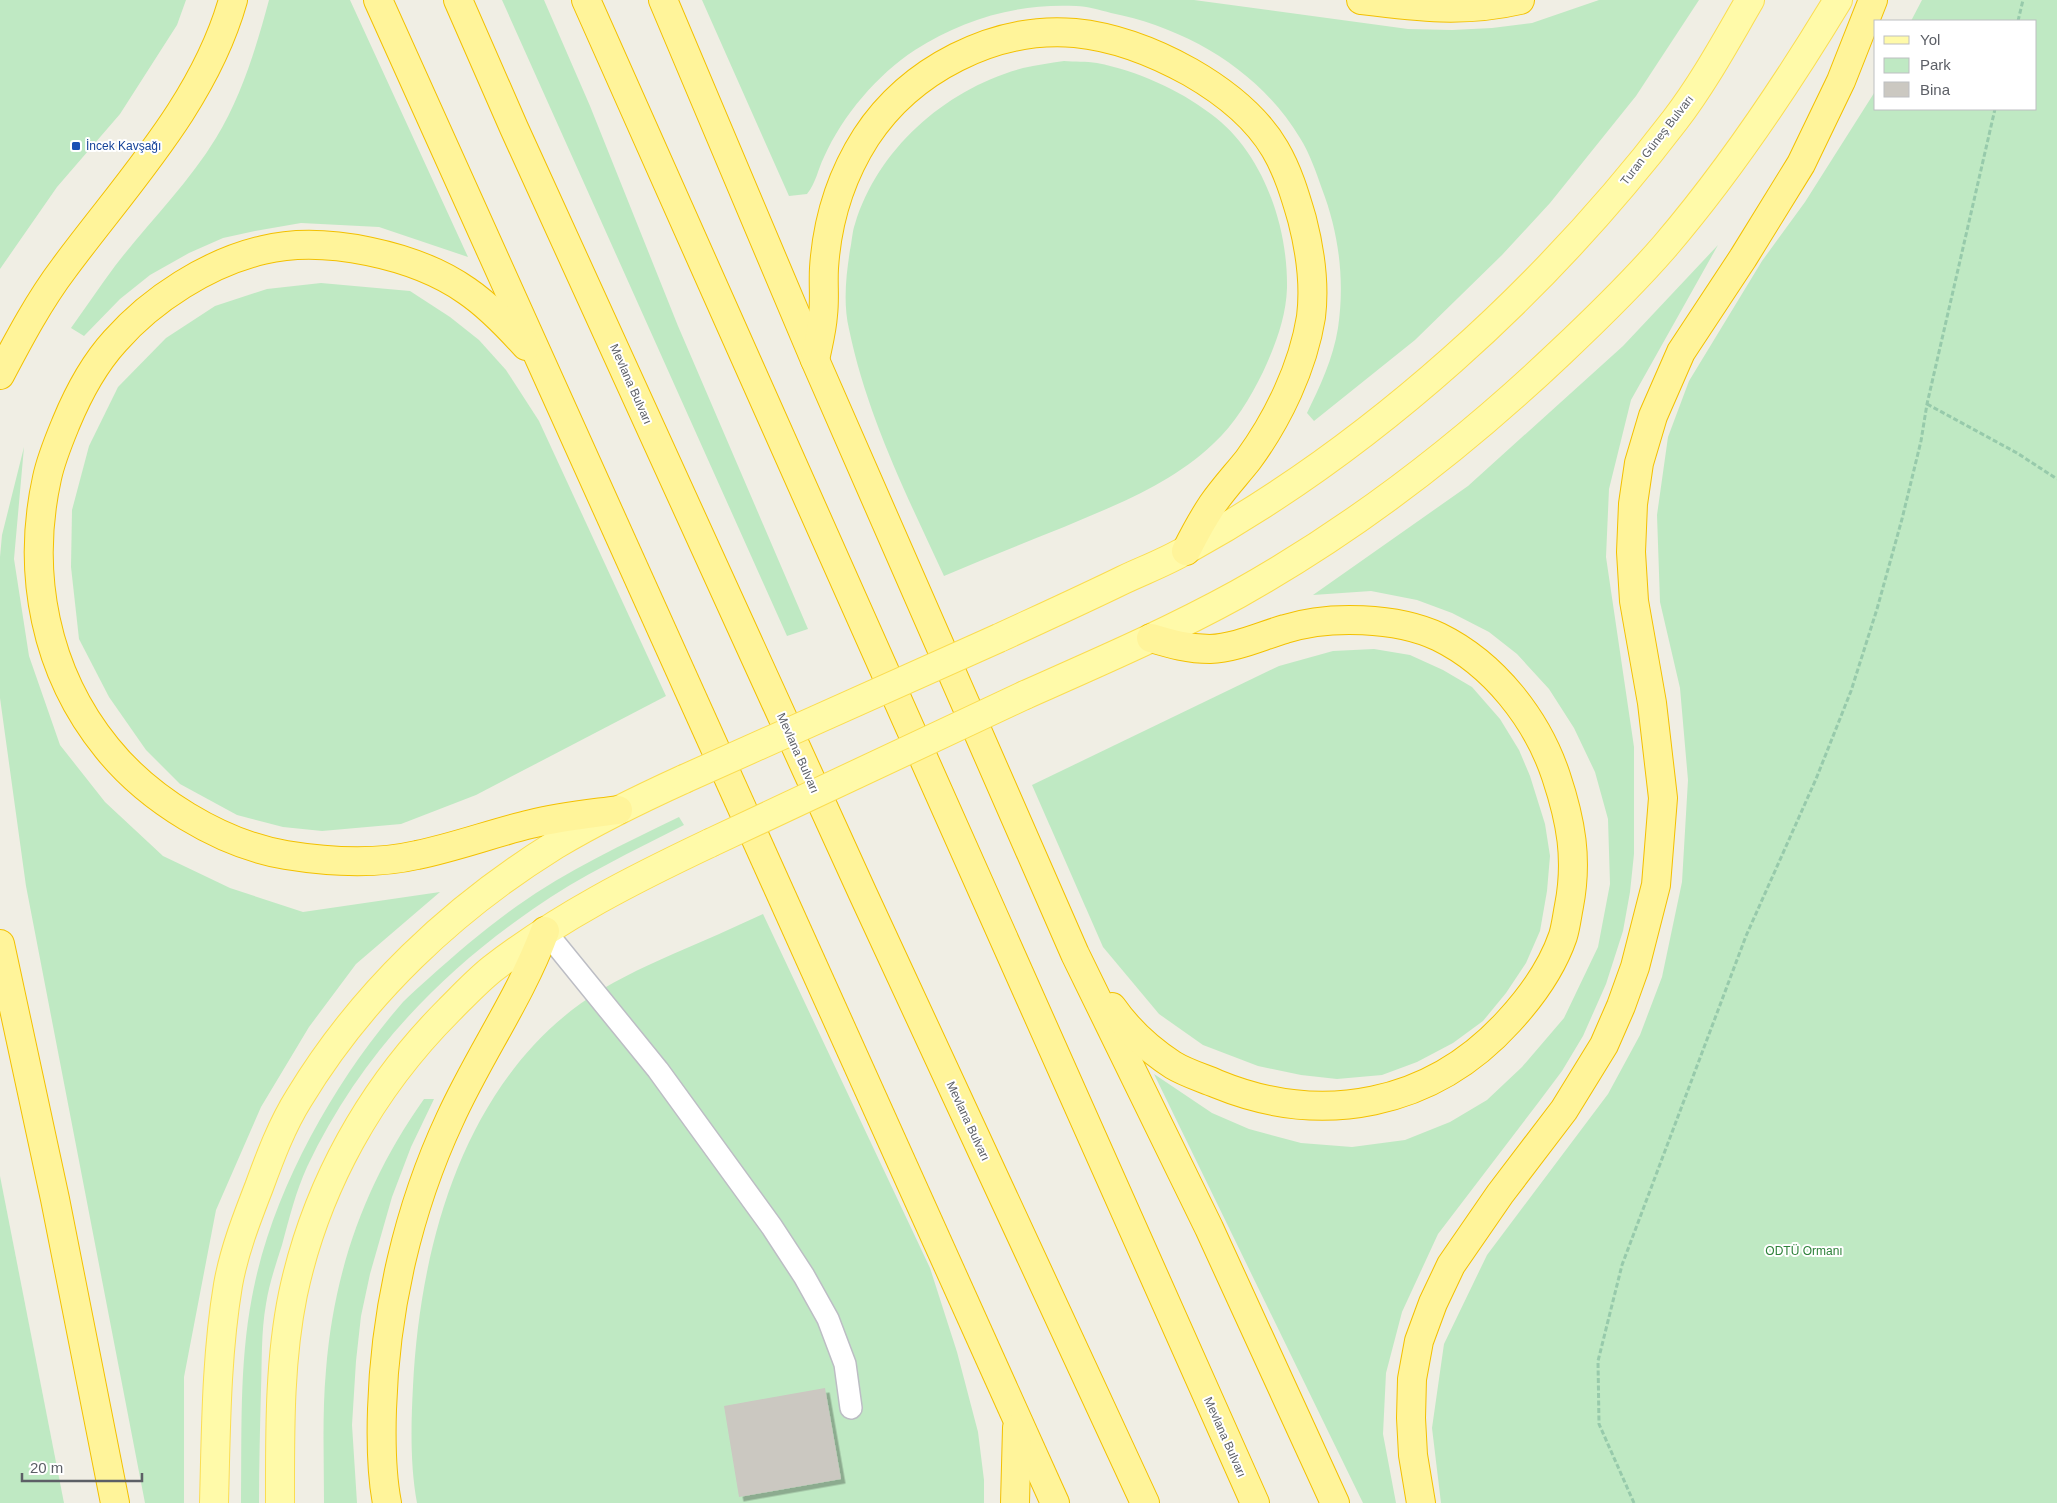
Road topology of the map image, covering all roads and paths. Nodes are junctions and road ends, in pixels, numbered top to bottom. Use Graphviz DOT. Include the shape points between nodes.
graph roads {
  1 [pos="233,0"];
  2 [pos="378,0"];
  3 [pos="458,0"];
  4 [pos="586,0"];
  5 [pos="663,0"];
  6 [pos="1361,0"];
  7 [pos="1520,0"];
  8 [pos="1750,0"];
  9 [pos="1838,0"];
  10 [pos="1873,0"];
  11 [pos="2023,0"];
  12 [pos="2018,20"];
  13 [pos="1995,110"];
  14 [pos="814,360"];
  15 [pos="544,366"];
  16 [pos="0,376"];
  17 [pos="1927,404"];
  18 [pos="2057,479"];
  19 [pos="1186,551"];
  20 [pos="1151,638"];
  21 [pos="618,810"];
  22 [pos="545,931"];
  23 [pos="0,944"];
  24 [pos="1075,954"];
  25 [pos="851,1408"];
  26 [pos="1017,1419"];
  27 [pos="115,1503"];
  28 [pos="214,1503"];
  29 [pos="280,1503"];
  30 [pos="387,1503"];
  31 [pos="1015,1503"];
  32 [pos="1055,1503"];
  33 [pos="1145,1503"];
  34 [pos="1255,1503"];
  35 [pos="1335,1503"];
  36 [pos="1421,1503"];
  37 [pos="1634,1503"];
  1 -- 16 [label="highway" via="196,86 171,126 62,270 36,309"];
  2 -- 15 [label="highway"];
  3 -- 33 [label="highway, Mevlana Bulvarı" via="842,849"];
  4 -- 34 [label="highway, Mevlana Bulvarı"];
  5 -- 14 [label="highway"];
  6 -- 7 [label="highway" via="1435,9 1492,7"];
  8 -- 19 [label="main road, Turan Güneş Bulvarı" via="1677,118 1569,246 1497,317 1423,386 1304,478"];
  9 -- 20 [label="main road" via="1746,143 1665,246 1553,360 1470,434 1334,535 1238,594"];
  10 -- 36 [label="highway" via="1841,81 1801,164 1681,352 1653,416 1639,463 1631,552 1634,601 1652,703 1663,798 1656,885 1635,967 1604,1045 1564,1110 1451,1265 1433,1303 1419,1342 1412,1379 1413,1446"];
  11 -- 12 [label="path"];
  13 -- 17 [label="path"];
  14 -- 19 [label="highway" via="824,312 824,269 836,199 866,137 888,107 913,84 979,47 1026,34 1073,33 1111,39 1168,60 1212,84 1236,103 1274,147 1287,172 1299,209 1308,242 1312,279 1311,315 1304,350 1272,423 1212,505"];
  14 -- 24 [label="highway"];
  15 -- 21 [label="highway" via="504,321 466,290 422,267 383,255 348,247 266,249 207,272 172,292 114,341 72,408 47,477 42,508 38,575 44,616 67,685 80,711 119,763 141,784 196,822 228,837 281,854 369,862 416,856 531,824"];
  15 -- 26 [label="highway"];
  17 -- 18 [label="path" via="2017,453"];
  17 -- 37 [label="path" via="1902,519 1851,691 1746,936 1622,1265 1598,1361 1599,1424"];
  19 -- 21 [label="main road, Turan Güneş Bulvarı, bridge"];
  20 -- 22 [label="main road, bridge" via="628,882"];
  20 -- 24 [label="highway" via="1183,648 1212,649 1290,627 1363,619 1399,623 1438,637 1473,658 1504,687 1550,757 1566,808 1573,846 1573,886 1564,934 1546,972 1524,1004 1492,1039 1452,1069 1415,1089 1379,1100 1324,1106 1279,1103 1233,1090 1174,1066 1126,1027"];
  21 -- 28 [label="main road, Turan Güneş Bulvarı" via="556,844 504,878 442,928 385,983 336,1040 298,1100 264,1171 228,1282 220,1345"];
  22 -- 25 [label="lane" via="658,1070 804,1276 828,1319 842,1355"];
  22 -- 29 [label="main road" via="491,970 428,1030 365,1114 340,1157 305,1248 289,1318 280,1438"];
  22 -- 30 [label="highway" via="532,966 450,1119 432,1161 411,1226 392,1310 383,1385 382,1460"];
  23 -- 27 [label="highway"];
  24 -- 35 [label="highway" via="1209,1228"];
  26 -- 31 [label="highway"];
  26 -- 32 [label="highway"];
}
